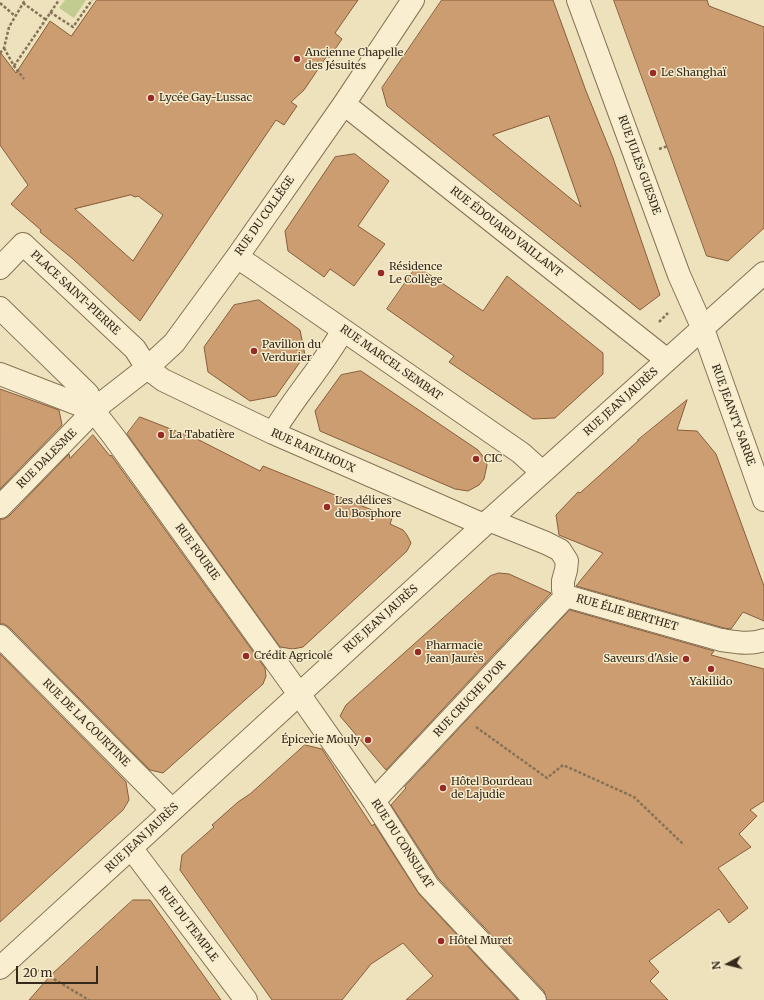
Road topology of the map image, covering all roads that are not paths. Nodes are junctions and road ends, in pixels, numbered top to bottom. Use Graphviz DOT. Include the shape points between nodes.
graph roads {
  1 [pos="413,0"];
  2 [pos="578,0"];
  3 [pos="344,104"];
  4 [pos="237,257"];
  5 [pos="0,268"];
  6 [pos="764,273"];
  7 [pos="0,308"];
  8 [pos="703,329"];
  9 [pos="343,330"];
  10 [pos="667,360"];
  11 [pos="147,368"];
  12 [pos="0,374"];
  13 [pos="93,410"];
  14 [pos="273,433"];
  15 [pos="542,472"];
  16 [pos="764,500"];
  17 [pos="0,507"];
  18 [pos="486,523"];
  19 [pos="566,596"];
  20 [pos="0,636"];
  21 [pos="764,640"];
  22 [pos="299,694"];
  23 [pos="374,801"];
  24 [pos="172,810"];
  25 [pos="131,848"];
  26 [pos="3,958"];
  27 [pos="246,1000"];
  28 [pos="535,1000"];
  1 -- 3 [label="street, RUE DU COLLÈGE"];
  2 -- 8 [label="street, RUE JULES GUESDE" via="679,275"];
  3 -- 4 [label="street, RUE DU COLLÈGE"];
  3 -- 10 [label="street, RUE ÉDOUARD VAILLANT"];
  4 -- 9 [label="street, RUE MARCEL SEMBAT"];
  4 -- 11 [label="street, RUE DU COLLÈGE" via="174,343"];
  5 -- 11 [label="street, PLACE SAINT-PIERRE" via="23,244 135,349"];
  6 -- 8 [label="street, RUE JEAN JAURÈS"];
  7 -- 13 [label="street" via="88,394"];
  8 -- 10 [label="street, RUE JEAN JAURÈS"];
  8 -- 16 [label="street, RUE JEANTY SARRE"];
  9 -- 14 [label="street"];
  9 -- 15 [label="street, RUE MARCEL SEMBAT" via="521,453"];
  10 -- 15 [label="street, RUE JEAN JAURÈS"];
  11 -- 13 [label="street, RUE DU COLLÈGE"];
  11 -- 14 [label="street, RUE RAFILHOUX" via="163,380"];
  12 -- 13 [label="street"];
  13 -- 17 [label="street, RUE DALESME"];
  13 -- 22 [label="street, RUE FOURIE"];
  14 -- 18 [label="street, RUE RAFILHOUX"];
  15 -- 18 [label="street, RUE JEAN JAURÈS"];
  18 -- 19 [label="street, RUE ÉLIE BERTHET" via="560,550 567,561 563,581"];
  18 -- 22 [label="street, RUE JEAN JAURÈS"];
  19 -- 21 [label="street, RUE ÉLIE BERTHET" via="721,640 741,643"];
  19 -- 23 [label="street, RUE CRUCHE D'OR"];
  20 -- 24 [label="street, RUE DE LA COURTINE"];
  22 -- 23 [label="street, RUE DU CONSULAT"];
  22 -- 24 [label="street, RUE JEAN JAURÈS"];
  23 -- 28 [label="street, RUE DU CONSULAT" via="428,886"];
  24 -- 25 [label="street, RUE JEAN JAURÈS"];
  25 -- 26 [label="street, RUE JEAN JAURÈS"];
  25 -- 27 [label="street, RUE DU TEMPLE"];
}
